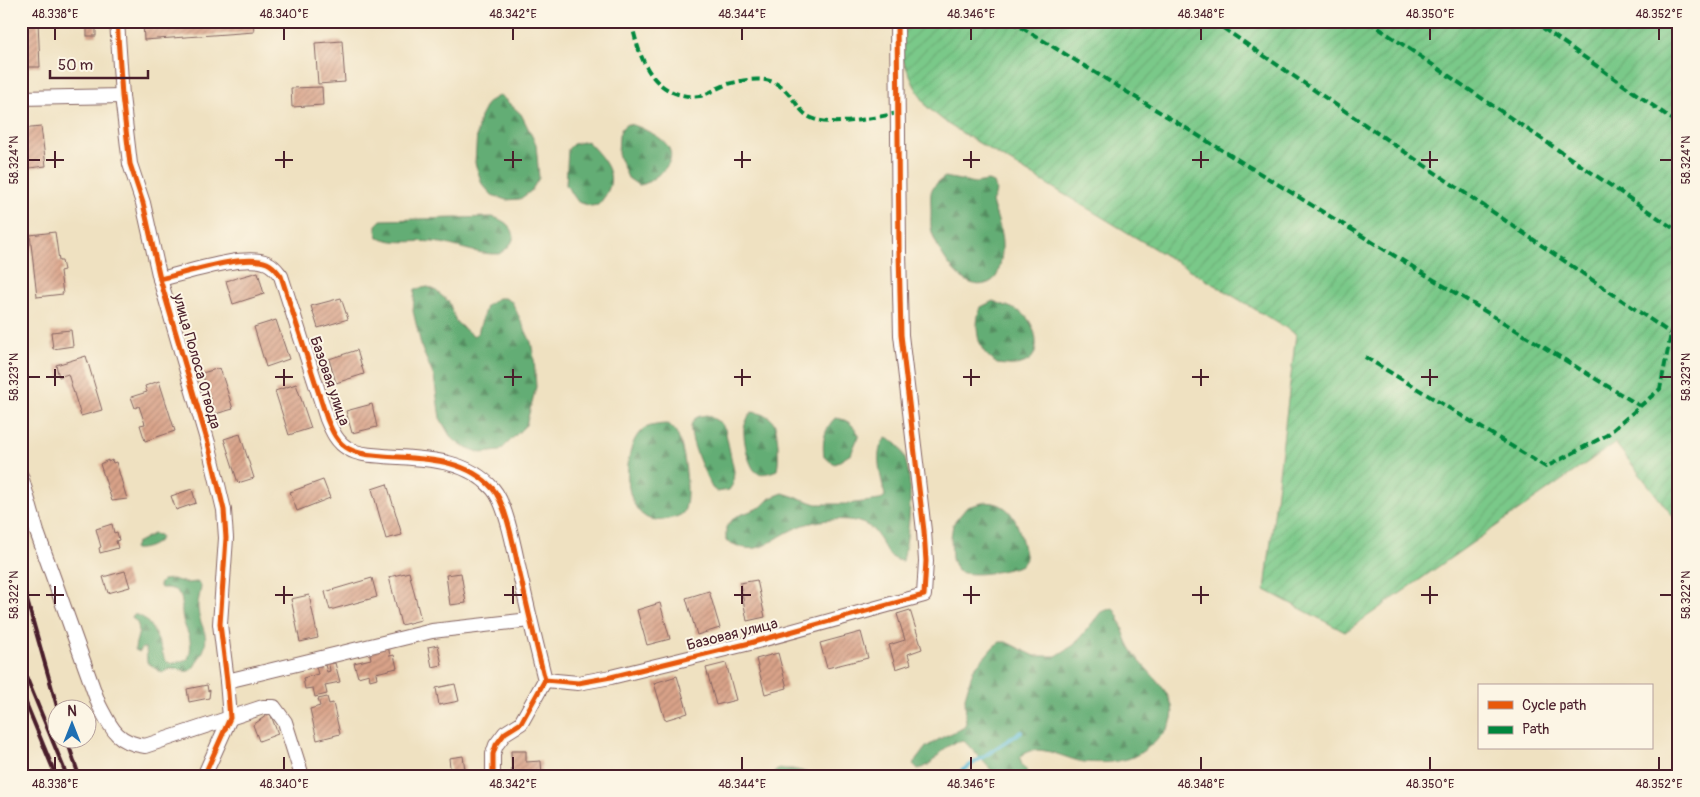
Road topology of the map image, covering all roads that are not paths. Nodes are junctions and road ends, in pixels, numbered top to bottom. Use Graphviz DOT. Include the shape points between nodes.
graph roads {
  1 [pos="117,21"];
  2 [pos="897,21"];
  3 [pos="122,96"];
  4 [pos="21,98"];
  5 [pos="160,279"];
  6 [pos="21,476"];
  7 [pos="530,620"];
  8 [pos="545,680"];
  9 [pos="227,681"];
  10 [pos="230,718"];
  11 [pos="204,776"];
  12 [pos="302,776"];
  13 [pos="493,776"];
  1 -- 3 [label="street, улица Полоса Отвода"];
  2 -- 8 [label="street, Базовая улица" via="901,335 924,531 924,595 610,677 578,683"];
  3 -- 4 [label="street"];
  3 -- 5 [label="street, улица Полоса Отвода" via="130,164 143,203"];
  5 -- 7 [label="street, Базовая улица" via="238,260 257,260 276,268 332,432 349,449 361,453 454,464 494,490 508,522"];
  5 -- 9 [label="street, улица Полоса Отвода" via="224,510 226,538 220,624"];
  6 -- 10 [label="street" via="37,532 99,705 114,732 126,742 145,746"];
  7 -- 8 [label="street, Базовая улица"];
  7 -- 9 [label="street" via="432,631"];
  8 -- 13 [label="street" via="521,723 505,733 496,745"];
  9 -- 10 [label="street, улица Полоса Отвода"];
  10 -- 11 [label="street"];
  10 -- 12 [label="street" via="263,707 274,707 285,722"];
}
